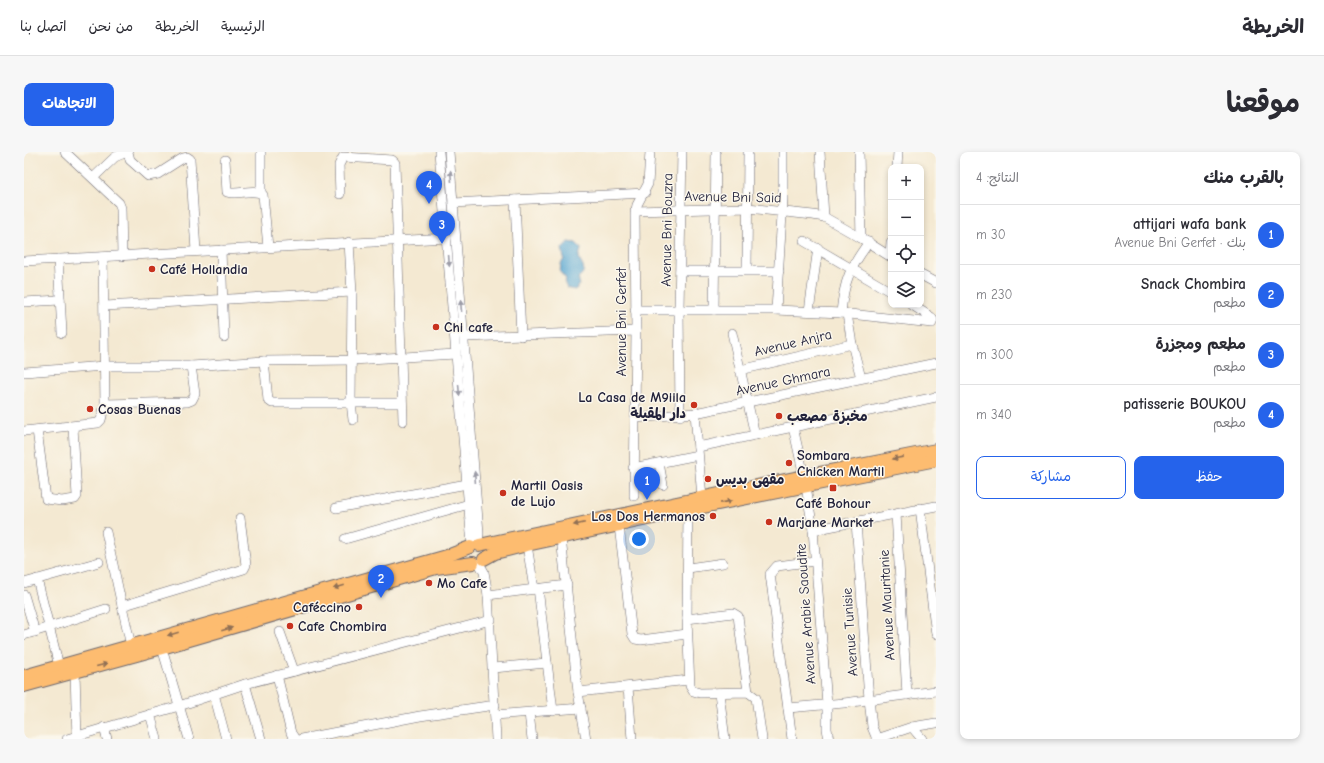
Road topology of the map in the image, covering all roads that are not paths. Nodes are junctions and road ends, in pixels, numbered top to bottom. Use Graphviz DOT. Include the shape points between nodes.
graph roads {
  1 [pos="65,152"];
  2 [pos="127,152"];
  3 [pos="261,152"];
  4 [pos="439,152"];
  5 [pos="449,152"];
  6 [pos="650,152"];
  7 [pos="682,152"];
  8 [pos="716,152"];
  9 [pos="748,152"];
  10 [pos="783,152"];
  11 [pos="820,152"];
  12 [pos="859,152"];
  13 [pos="898,152"];
  14 [pos="224,160"];
  15 [pos="897,164"];
  16 [pos="93,178"];
  17 [pos="261,193"];
  18 [pos="645,193"];
  19 [pos="340,194"];
  20 [pos="515,200"];
  21 [pos="453,203"];
  22 [pos="748,208"];
  23 [pos="681,209"];
  24 [pos="715,209"];
  25 [pos="635,211"];
  26 [pos="782,211"];
  27 [pos="824,217"];
  28 [pos="447,238"];
  29 [pos="398,240"];
  30 [pos="865,240"];
  31 [pos="804,241"];
  32 [pos="349,242"];
  33 [pos="268,247"];
  34 [pos="818,248"];
  35 [pos="221,250"];
  36 [pos="196,252"];
  37 [pos="888,255"];
  38 [pos="122,256"];
  39 [pos="103,257"];
  40 [pos="58,259"];
  41 [pos="24,261"];
  42 [pos="850,268"];
  43 [pos="715,270"];
  44 [pos="747,270"];
  45 [pos="680,271"];
  46 [pos="779,271"];
  47 [pos="924,277"];
  48 [pos="936,283"];
  49 [pos="888,290"];
  50 [pos="352,292"];
  51 [pos="60,300"];
  52 [pos="222,300"];
  53 [pos="24,302"];
  54 [pos="104,306"];
  55 [pos="917,308"];
  56 [pos="679,309"];
  57 [pos="635,310"];
  58 [pos="714,310"];
  59 [pos="776,310"];
  60 [pos="809,311"];
  61 [pos="844,313"];
  62 [pos="636,331"];
  63 [pos="62,333"];
  64 [pos="732,333"];
  65 [pos="521,336"];
  66 [pos="224,337"];
  67 [pos="464,337"];
  68 [pos="852,344"];
  69 [pos="456,354"];
  70 [pos="401,358"];
  71 [pos="352,360"];
  72 [pos="264,361"];
  73 [pos="936,363"];
  74 [pos="105,366"];
  75 [pos="191,366"];
  76 [pos="740,370"];
  77 [pos="24,372"];
  78 [pos="861,378"];
  79 [pos="936,398"];
  80 [pos="351,402"];
  81 [pos="402,403"];
  82 [pos="748,403"];
  83 [pos="105,404"];
  84 [pos="695,413"];
  85 [pos="680,416"];
  86 [pos="635,418"];
  87 [pos="353,420"];
  88 [pos="403,421"];
  89 [pos="73,427"];
  90 [pos="793,427"];
  91 [pos="37,430"];
  92 [pos="24,431"];
  93 [pos="755,435"];
  94 [pos="936,450"];
  95 [pos="698,451"];
  96 [pos="936,460"];
  97 [pos="659,463"];
  98 [pos="633,468"];
  99 [pos="805,481"];
  100 [pos="467,484"];
  101 [pos="663,485"];
  102 [pos="634,496"];
  103 [pos="702,498"];
  104 [pos="469,504"];
  105 [pos="936,506"];
  106 [pos="336,508"];
  107 [pos="920,508"];
  108 [pos="688,511"];
  109 [pos="896,514"];
  110 [pos="240,518"];
  111 [pos="856,522"];
  112 [pos="619,526"];
  113 [pos="813,530"];
  114 [pos="106,532"];
  115 [pos="561,538"];
  116 [pos="345,539"];
  117 [pos="475,545"];
  118 [pos="527,545"];
  119 [pos="815,561"];
  120 [pos="99,562"];
  121 [pos="479,562"];
  122 [pos="723,564"];
  123 [pos="932,567"];
  124 [pos="688,568"];
  125 [pos="37,579"];
  126 [pos="24,582"];
  127 [pos="567,585"];
  128 [pos="536,589"];
  129 [pos="24,595"];
  130 [pos="488,595"];
  131 [pos="122,606"];
  132 [pos="106,609"];
  133 [pos="687,619"];
  134 [pos="490,620"];
  135 [pos="48,627"];
  136 [pos="35,632"];
  137 [pos="280,632"];
  138 [pos="687,634"];
  139 [pos="936,634"];
  140 [pos="24,635"];
  141 [pos="131,646"];
  142 [pos="162,648"];
  143 [pos="547,664"];
  144 [pos="59,666"];
  145 [pos="493,668"];
  146 [pos="294,671"];
  147 [pos="75,672"];
  148 [pos="277,675"];
  149 [pos="24,676"];
  150 [pos="689,680"];
  151 [pos="245,684"];
  152 [pos="24,686"];
  153 [pos="628,687"];
  154 [pos="578,692"];
  155 [pos="748,692"];
  156 [pos="936,692"];
  157 [pos="719,693"];
  158 [pos="214,694"];
  159 [pos="907,694"];
  160 [pos="869,699"];
  161 [pos="827,704"];
  162 [pos="494,705"];
  163 [pos="180,706"];
  164 [pos="581,708"];
  165 [pos="788,708"];
  166 [pos="553,711"];
  167 [pos="529,713"];
  168 [pos="150,714"];
  169 [pos="495,715"];
  170 [pos="936,724"];
  171 [pos="912,726"];
  172 [pos="104,727"];
  173 [pos="77,738"];
  174 [pos="67,739"];
  175 [pos="107,739"];
  176 [pos="157,739"];
  177 [pos="190,739"];
  178 [pos="226,739"];
  179 [pos="261,739"];
  180 [pos="295,739"];
  181 [pos="301,739"];
  182 [pos="496,739"];
  183 [pos="532,739"];
  184 [pos="586,739"];
  185 [pos="632,739"];
  186 [pos="725,739"];
  187 [pos="762,739"];
  188 [pos="792,739"];
  189 [pos="829,739"];
  190 [pos="876,739"];
  191 [pos="922,739"];
  1 -- 16 [label="street"];
  2 -- 16 [label="street" via="115,157"];
  2 -- 36 [label="street" via="130,160 148,176 158,174 183,158 190,159"];
  3 -- 17 [label="street"];
  4 -- 28 [label="street"];
  21 -- 5 [label="street, one-way"];
  6 -- 18 [label="street, Avenue Bni Gerfet"];
  7 -- 23 [label="street, Avenue Bni Bouzra"];
  8 -- 24 [label="street"];
  9 -- 22 [label="street"];
  10 -- 26 [label="street"];
  11 -- 27 [label="street"];
  12 -- 30 [label="street"];
  13 -- 15 [label="street"];
  14 -- 17 [label="street" via="227,192"];
  16 -- 38 [label="street" via="121,208"];
  17 -- 33 [label="street" via="265,204"];
  18 -- 20 [label="street"];
  18 -- 25 [label="street, Avenue Bni Gerfet"];
  19 -- 29 [label="street" via="339,164 343,157 392,160 395,163"];
  20 -- 21 [label="street"];
  20 -- 65 [label="street"];
  67 -- 21 [label="street, one-way"];
  22 -- 24 [label="street, Avenue Bni Said"];
  22 -- 26 [label="street, Avenue Bni Said"];
  22 -- 44 [label="street"];
  23 -- 24 [label="street, Avenue Bni Said"];
  23 -- 25 [label="street, Avenue Bni Said"];
  23 -- 45 [label="street, Avenue Bni Bouzra"];
  24 -- 43 [label="street"];
  25 -- 57 [label="street, Avenue Bni Gerfet"];
  26 -- 27 [label="street, Avenue Bni Said"];
  26 -- 46 [label="street"];
  27 -- 30 [label="street, Avenue Bni Said"];
  28 -- 29 [label="street"];
  28 -- 69 [label="street, one-way"];
  29 -- 32 [label="street"];
  29 -- 70 [label="street"];
  30 -- 37 [label="street, Avenue Bni Said"];
  30 -- 42 [label="street"];
  31 -- 34 [label="street"];
  32 -- 33 [label="street"];
  32 -- 50 [label="street"];
  33 -- 35 [label="street"];
  34 -- 42 [label="street"];
  34 -- 60 [label="street"];
  35 -- 36 [label="street"];
  35 -- 52 [label="street"];
  36 -- 38 [label="street"];
  38 -- 39 [label="street"];
  39 -- 40 [label="street"];
  39 -- 54 [label="street"];
  40 -- 41 [label="street"];
  40 -- 51 [label="street"];
  42 -- 49 [label="street"];
  42 -- 61 [label="street" via="844,288"];
  43 -- 44 [label="street"];
  43 -- 45 [label="street"];
  43 -- 58 [label="street"];
  44 -- 46 [label="street"];
  45 -- 56 [label="street, Avenue Bni Bouzra"];
  46 -- 59 [label="street"];
  47 -- 48 [label="street"];
  50 -- 52 [label="street"];
  50 -- 71 [label="street"];
  51 -- 53 [label="street"];
  51 -- 63 [label="street"];
  52 -- 54 [label="street"];
  52 -- 66 [label="street"];
  54 -- 74 [label="street"];
  55 -- 61 [label="street" via="931,317 932,323"];
  56 -- 57 [label="street"];
  56 -- 58 [label="street"];
  56 -- 85 [label="street, Avenue Bni Bouzra"];
  57 -- 62 [label="street, Avenue Bni Gerfet"];
  58 -- 59 [label="street"];
  59 -- 60 [label="street"];
  60 -- 61 [label="street"];
  61 -- 68 [label="street"];
  62 -- 65 [label="street"];
  62 -- 86 [label="street, Avenue Bni Gerfet"];
  64 -- 76 [label="street"];
  65 -- 67 [label="street"];
  117 -- 67 [label="street, one-way" via="479,537"];
  68 -- 76 [label="street, Avenue Anjra"];
  68 -- 78 [label="street"];
  69 -- 70 [label="street"];
  69 -- 100 [label="street, one-way"];
  70 -- 71 [label="street"];
  70 -- 81 [label="street"];
  71 -- 72 [label="street"];
  71 -- 80 [label="street"];
  72 -- 75 [label="street"];
  72 -- 80 [label="street" via="268,400 272,403"];
  73 -- 78 [label="street, Avenue Ghmara"];
  74 -- 75 [label="street"];
  74 -- 77 [label="street"];
  74 -- 83 [label="street"];
  75 -- 83 [label="street" via="194,394 192,400"];
  76 -- 82 [label="street"];
  78 -- 82 [label="street, Avenue Ghmara"];
  79 -- 90 [label="street"];
  80 -- 81 [label="street"];
  80 -- 87 [label="street"];
  81 -- 88 [label="street"];
  82 -- 84 [label="street, Avenue Ghmara"];
  82 -- 93 [label="street"];
  83 -- 89 [label="street" via="98,424"];
  84 -- 85 [label="street, Avenue Ghmara"];
  84 -- 95 [label="street"];
  85 -- 86 [label="street, Avenue Ghmara"];
  86 -- 98 [label="street, Avenue Bni Gerfet"];
  89 -- 91 [label="street"];
  89 -- 91 [label="street" via="78,492 75,499 62,501 46,499"];
  90 -- 93 [label="street"];
  90 -- 99 [label="street, Avenue Arabie Saoudite"];
  91 -- 92 [label="street"];
  93 -- 95 [label="street"];
  94 -- 99 [label="main road, one-way"];
  95 -- 97 [label="street"];
  95 -- 103 [label="street"];
  96 -- 99 [label="main road"];
  97 -- 98 [label="street"];
  97 -- 101 [label="street"];
  98 -- 102 [label="street, Avenue Bni Gerfet"];
  99 -- 103 [label="main road"];
  108 -- 99 [label="main road, one-way"];
  99 -- 113 [label="street, Avenue Arabie Saoudite"];
  100 -- 104 [label="street"];
  100 -- 106 [label="street"];
  103 -- 117 [label="main road, one-way"];
  104 -- 116 [label="street"];
  104 -- 117 [label="street"];
  105 -- 107 [label="street"];
  107 -- 109 [label="street"];
  107 -- 123 [label="street"];
  108 -- 112 [label="main road"];
  108 -- 124 [label="street"];
  109 -- 111 [label="street"];
  109 -- 159 [label="street, Avenue Mauritanie"];
  110 -- 131 [label="street" via="246,566 244,569"];
  111 -- 113 [label="street"];
  111 -- 160 [label="street, Avenue Tunisie"];
  112 -- 115 [label="main road"];
  112 -- 138 [label="street" via="632,634 635,639"];
  113 -- 119 [label="street, Avenue Arabie Saoudite"];
  114 -- 131 [label="street"];
  115 -- 118 [label="main road"];
  115 -- 127 [label="street"];
  117 -- 121 [label="main road" via="485,550"];
  117 -- 121 [label="main road" via="467,556"];
  117 -- 141 [label="main road, one-way" via="447,556"];
  118 -- 121 [label="main road" via="495,553"];
  118 -- 128 [label="street"];
  119 -- 161 [label="street, Avenue Arabie Saoudite"];
  119 -- 165 [label="street" via="777,566 770,574"];
  120 -- 125 [label="street"];
  121 -- 130 [label="street" via="484,572"];
  142 -- 121 [label="main road, one-way" via="436,568"];
  122 -- 124 [label="street"];
  123 -- 139 [label="street"];
  124 -- 133 [label="street"];
  125 -- 126 [label="street"];
  125 -- 135 [label="street"];
  127 -- 128 [label="street"];
  127 -- 154 [label="street"];
  128 -- 130 [label="street"];
  128 -- 143 [label="street"];
  129 -- 136 [label="street"];
  130 -- 134 [label="street"];
  131 -- 141 [label="street"];
  132 -- 135 [label="street"];
  133 -- 138 [label="street"];
  133 -- 155 [label="street" via="733,613 738,616"];
  134 -- 145 [label="street"];
  134 -- 146 [label="street"];
  135 -- 136 [label="street"];
  135 -- 144 [label="street"];
  136 -- 140 [label="street"];
  137 -- 146 [label="street"];
  138 -- 150 [label="street"];
  141 -- 144 [label="main road"];
  147 -- 142 [label="main road, one-way"];
  142 -- 163 [label="street"];
  143 -- 145 [label="street"];
  143 -- 166 [label="street"];
  144 -- 149 [label="main road"];
  145 -- 162 [label="street"];
  146 -- 148 [label="street"];
  147 -- 152 [label="main road"];
  147 -- 173 [label="street"];
  148 -- 151 [label="street"];
  148 -- 180 [label="street" via="290,733"];
  150 -- 153 [label="street"];
  150 -- 157 [label="street" via="693,691"];
  151 -- 158 [label="street"];
  151 -- 179 [label="street"];
  153 -- 154 [label="street"];
  153 -- 185 [label="street"];
  154 -- 164 [label="street"];
  155 -- 157 [label="street"];
  155 -- 187 [label="street" via="756,698"];
  156 -- 159 [label="street"];
  157 -- 186 [label="street"];
  158 -- 163 [label="street"];
  158 -- 178 [label="street"];
  159 -- 160 [label="street"];
  160 -- 161 [label="street"];
  160 -- 190 [label="street, Avenue Tunisie"];
  161 -- 165 [label="street"];
  161 -- 189 [label="street, Avenue Arabie Saoudite"];
  162 -- 169 [label="street"];
  162 -- 181 [label="street" via="420,716"];
  163 -- 168 [label="street"];
  163 -- 177 [label="street"];
  164 -- 166 [label="street"];
  164 -- 184 [label="street"];
  165 -- 188 [label="street"];
  166 -- 167 [label="street"];
  167 -- 169 [label="street"];
  167 -- 183 [label="street"];
  168 -- 172 [label="street"];
  168 -- 176 [label="street"];
  169 -- 182 [label="street"];
  170 -- 171 [label="street"];
  171 -- 190 [label="street"];
  171 -- 191 [label="street"];
  172 -- 173 [label="street"];
  172 -- 175 [label="street"];
  173 -- 174 [label="street"];
}
